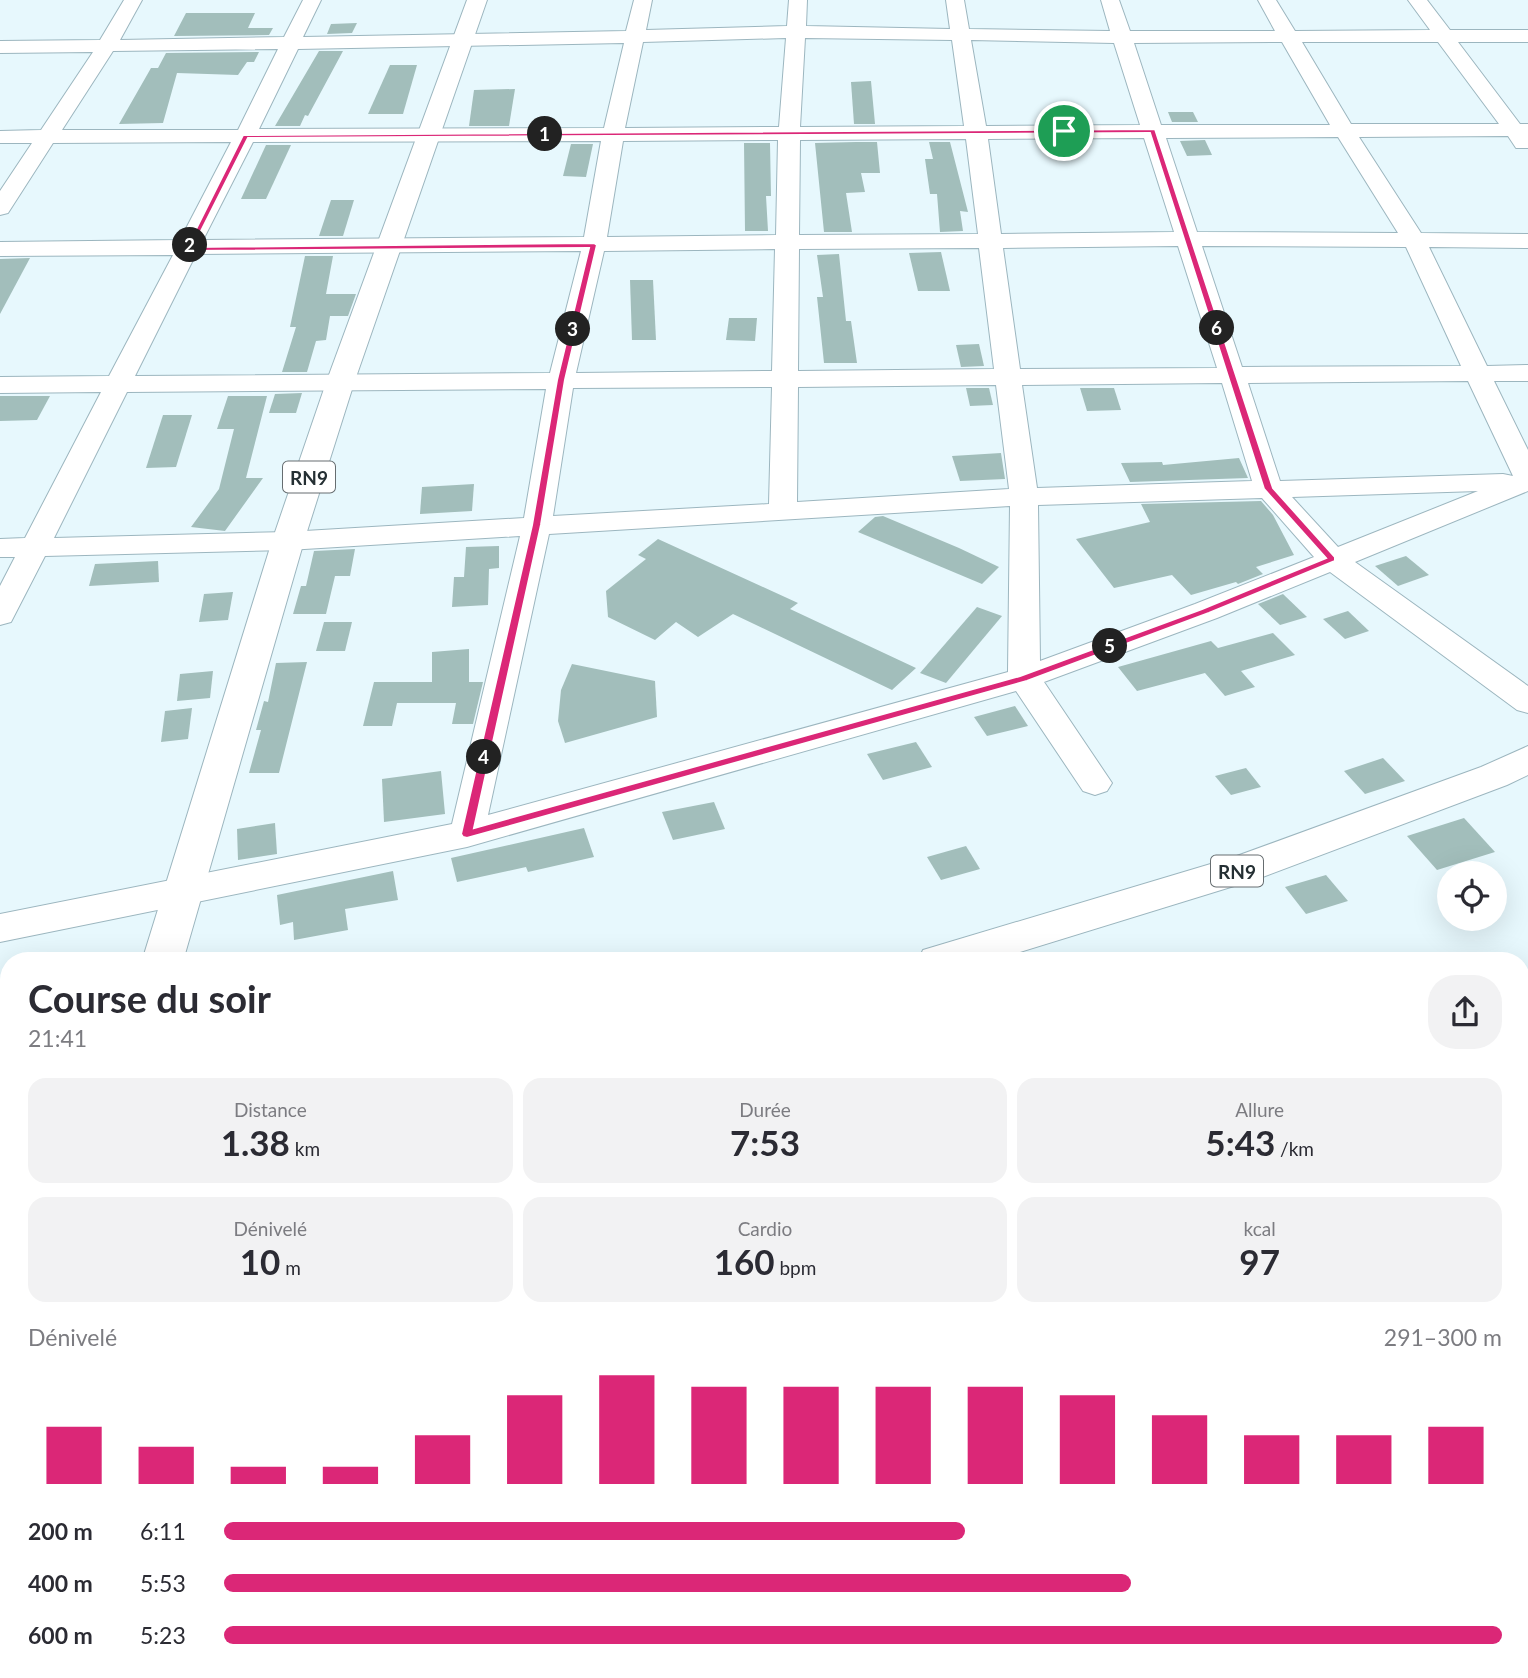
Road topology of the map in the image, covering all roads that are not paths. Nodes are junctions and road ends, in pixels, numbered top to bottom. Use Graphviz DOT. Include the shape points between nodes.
graph roads {
  1 [pos="133,0"];
  2 [pos="312,0"];
  3 [pos="477,0"];
  4 [pos="643,0"];
  5 [pos="798,0"];
  6 [pos="955,0"];
  7 [pos="1110,0"];
  8 [pos="1267,0"];
  9 [pos="1418,0"];
  10 [pos="797,32"];
  11 [pos="961,34"];
  12 [pos="1528,36"];
  13 [pos="636,37"];
  14 [pos="1122,37"];
  15 [pos="1289,37"];
  16 [pos="1444,37"];
  17 [pos="464,41"];
  18 [pos="291,42"];
  19 [pos="0,47"];
  20 [pos="108,47"];
  21 [pos="1343,129"];
  22 [pos="1521,130"];
  23 [pos="1153,131"];
  24 [pos="976,132"];
  25 [pos="789,133"];
  26 [pos="613,134"];
  27 [pos="428,135"];
  28 [pos="245,136"];
  29 [pos="44,137"];
  30 [pos="0,138"];
  31 [pos="1528,149"];
  32 [pos="0,208"];
  33 [pos="1188,239"];
  34 [pos="1528,241"];
  35 [pos="990,242"];
  36 [pos="1415,242"];
  37 [pos="787,244"];
  38 [pos="594,245"];
  39 [pos="388,246"];
  40 [pos="0,249"];
  41 [pos="188,249"];
  42 [pos="1478,373"];
  43 [pos="1528,373"];
  44 [pos="1232,376"];
  45 [pos="1008,377"];
  46 [pos="787,379"];
  47 [pos="561,380"];
  48 [pos="340,383"];
  49 [pos="119,384"];
  50 [pos="0,385"];
  51 [pos="1525,484"];
  52 [pos="1269,489"];
  53 [pos="1024,497"];
  54 [pos="783,512"];
  55 [pos="537,525"];
  56 [pos="288,541"];
  57 [pos="35,546"];
  58 [pos="0,548"];
  59 [pos="1332,559"];
  60 [pos="0,615"];
  61 [pos="1024,678"];
  62 [pos="1528,702"];
  63 [pos="1528,759"];
  64 [pos="1095,783"];
  65 [pos="467,834"];
  66 [pos="184,890"];
  67 [pos="0,928"];
  68 [pos="165,952"];
  69 [pos="968,952"];
  1 -- 20 [label="street"];
  2 -- 18 [label="street"];
  3 -- 17 [label="main road, RN9"];
  4 -- 13 [label="street"];
  5 -- 10 [label="street"];
  6 -- 11 [label="street"];
  7 -- 14 [label="street"];
  8 -- 15 [label="street"];
  9 -- 16 [label="street"];
  10 -- 11 [label="street"];
  10 -- 13 [label="street"];
  10 -- 25 [label="street"];
  11 -- 14 [label="street"];
  11 -- 24 [label="street"];
  12 -- 16 [label="street"];
  13 -- 17 [label="street"];
  13 -- 26 [label="street"];
  14 -- 15 [label="street"];
  14 -- 23 [label="street"];
  15 -- 16 [label="street"];
  15 -- 21 [label="street"];
  16 -- 22 [label="street"];
  17 -- 18 [label="street"];
  17 -- 27 [label="main road, RN9"];
  18 -- 20 [label="street"];
  18 -- 28 [label="street"];
  19 -- 20 [label="street"];
  20 -- 29 [label="street"];
  21 -- 22 [label="street"];
  21 -- 23 [label="street"];
  21 -- 36 [label="street"];
  22 -- 31 [label="street"];
  23 -- 24 [label="street"];
  23 -- 33 [label="street"];
  24 -- 25 [label="street"];
  24 -- 35 [label="street"];
  25 -- 26 [label="street"];
  25 -- 37 [label="street"];
  26 -- 27 [label="street"];
  26 -- 38 [label="street"];
  27 -- 28 [label="street"];
  27 -- 39 [label="main road, RN9"];
  28 -- 29 [label="street"];
  28 -- 41 [label="street"];
  29 -- 30 [label="street"];
  29 -- 32 [label="street"];
  33 -- 35 [label="street"];
  33 -- 36 [label="street"];
  33 -- 44 [label="street"];
  34 -- 36 [label="street"];
  35 -- 37 [label="street"];
  35 -- 45 [label="street"];
  36 -- 42 [label="street"];
  37 -- 38 [label="street"];
  37 -- 46 [label="street"];
  38 -- 39 [label="street"];
  38 -- 47 [label="street"];
  39 -- 41 [label="street"];
  39 -- 48 [label="main road, RN9"];
  40 -- 41 [label="street"];
  41 -- 49 [label="street"];
  42 -- 43 [label="street"];
  42 -- 44 [label="street"];
  42 -- 51 [label="street"];
  44 -- 45 [label="street"];
  44 -- 52 [label="street"];
  45 -- 46 [label="street"];
  45 -- 53 [label="street"];
  46 -- 47 [label="street"];
  46 -- 54 [label="street"];
  47 -- 48 [label="street"];
  47 -- 55 [label="street"];
  48 -- 49 [label="street"];
  48 -- 56 [label="main road, RN9"];
  49 -- 50 [label="street"];
  49 -- 57 [label="street"];
  51 -- 52 [label="street"];
  51 -- 59 [label="street"];
  52 -- 53 [label="street"];
  52 -- 59 [label="street"];
  53 -- 54 [label="street"];
  53 -- 61 [label="street"];
  54 -- 55 [label="street"];
  55 -- 56 [label="street"];
  55 -- 65 [label="street"];
  56 -- 57 [label="street"];
  56 -- 66 [label="main road, RN9"];
  57 -- 58 [label="street"];
  57 -- 60 [label="street"];
  59 -- 61 [label="street"];
  59 -- 62 [label="street"];
  61 -- 64 [label="street"];
  61 -- 65 [label="street"];
  63 -- 69 [label="main road, RN9" via="1246,868"];
  65 -- 66 [label="street"];
  66 -- 67 [label="street"];
  66 -- 68 [label="main road, RN9"];
}
